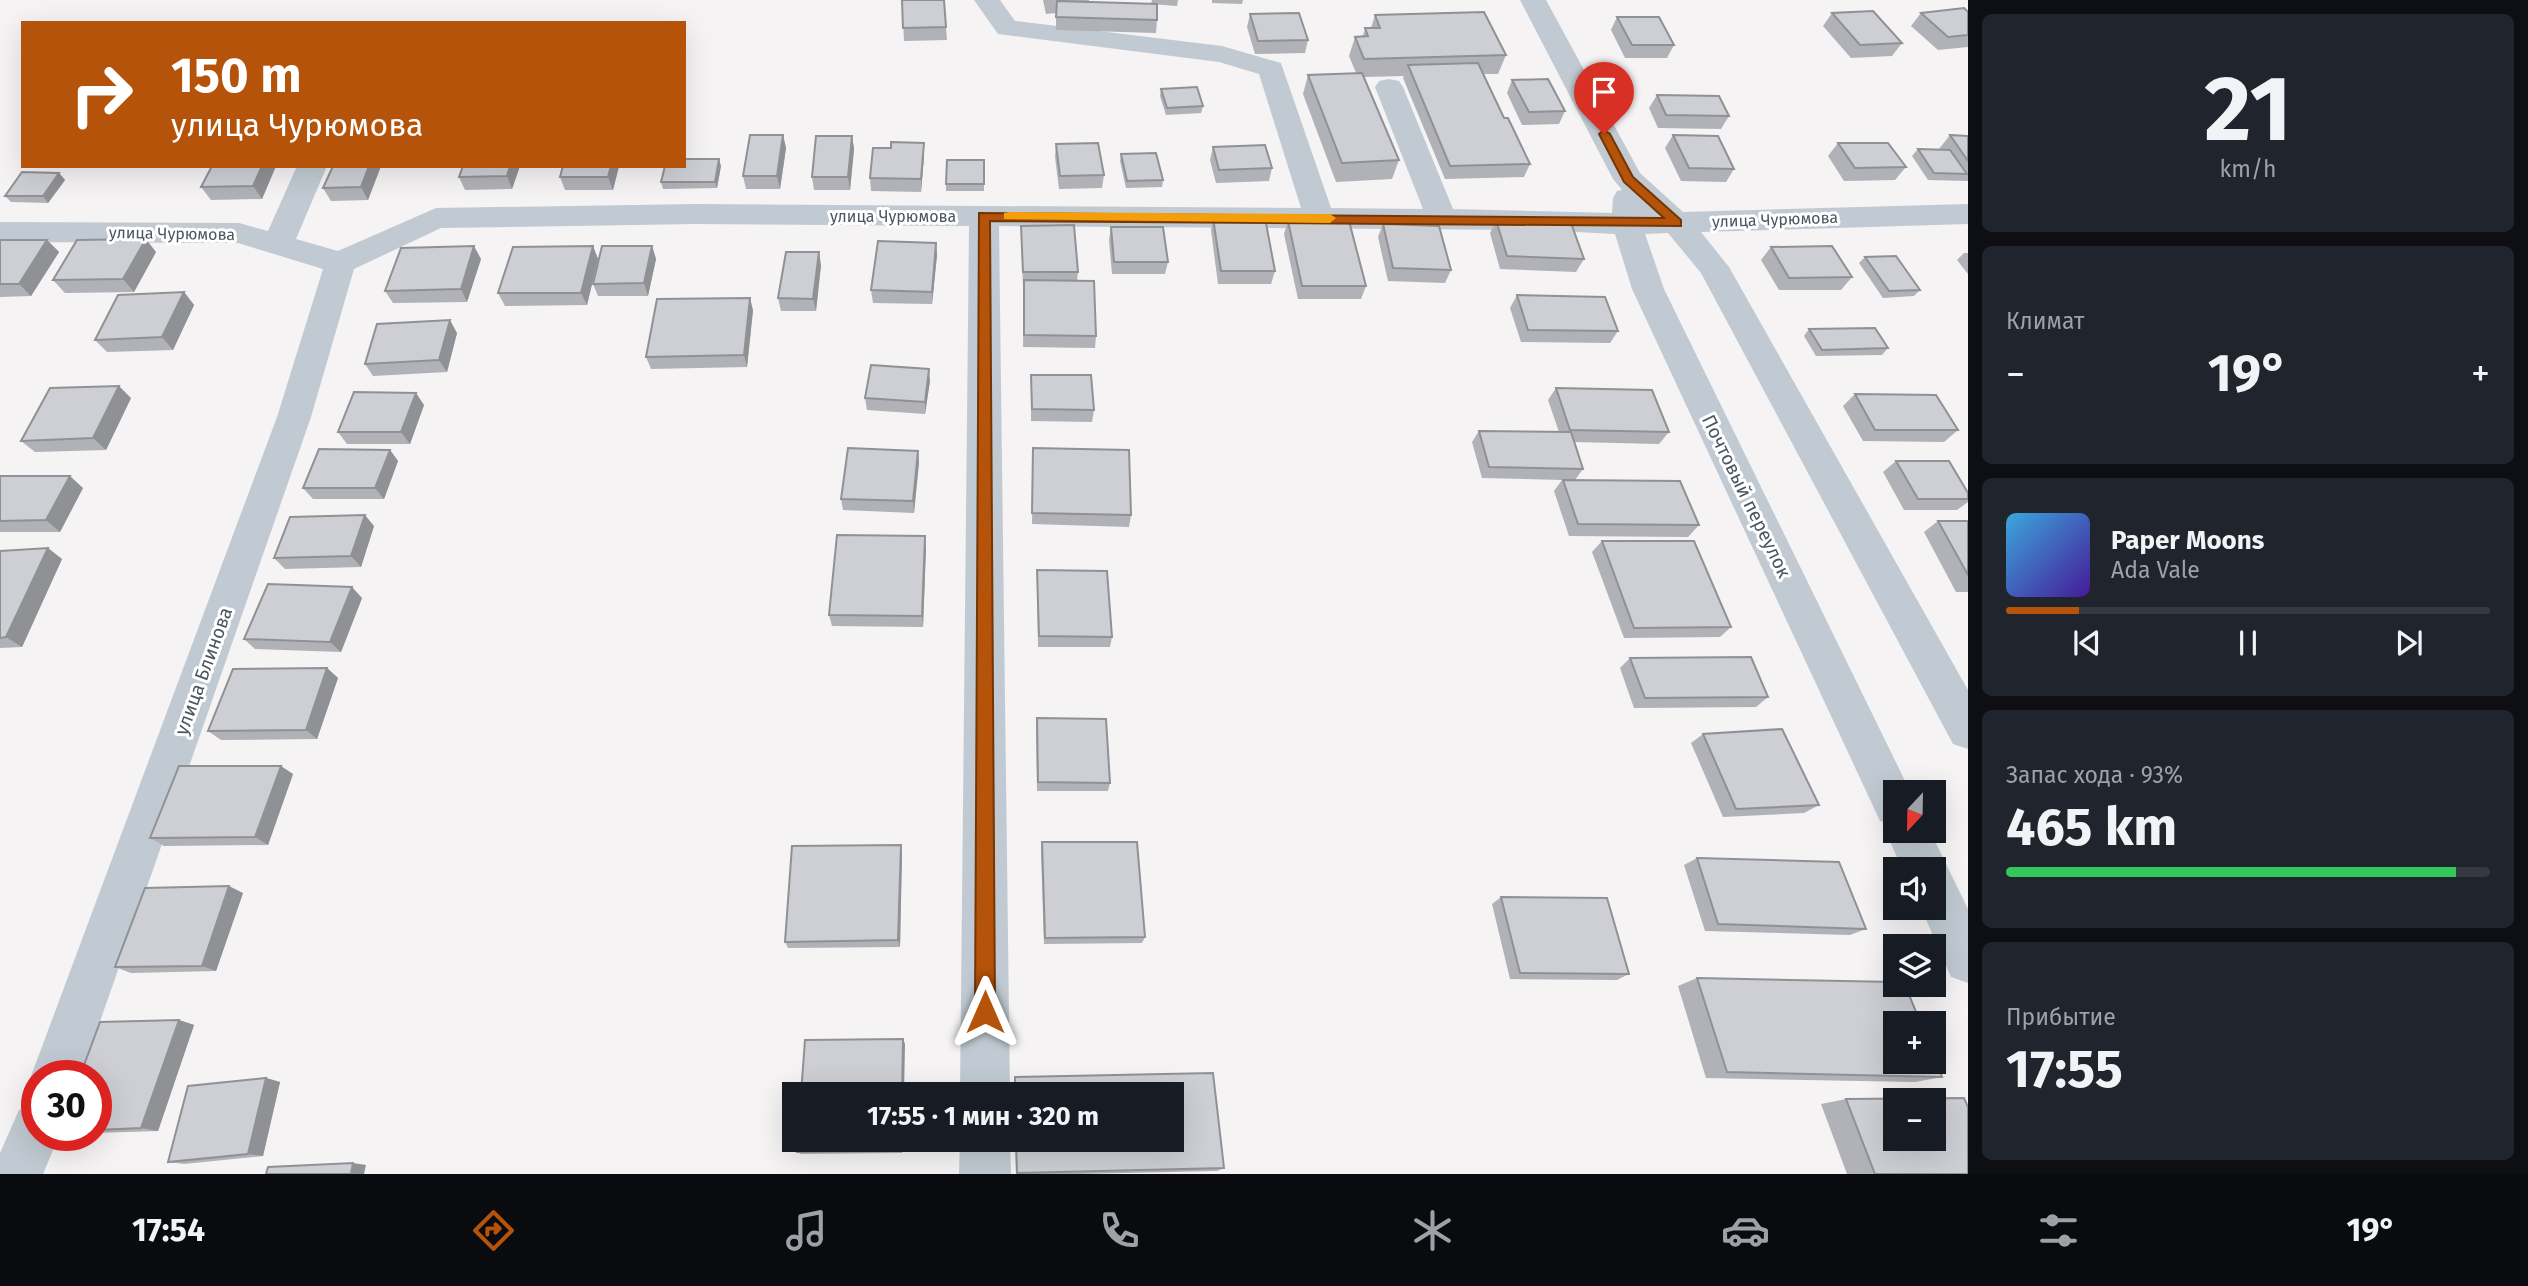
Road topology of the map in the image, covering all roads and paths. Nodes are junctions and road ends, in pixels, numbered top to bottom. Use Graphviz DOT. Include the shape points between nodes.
graph roads {
  1 [pos="987,0"];
  2 [pos="1533,0"];
  3 [pos="1389,87"];
  4 [pos="311,168"];
  5 [pos="1628,179"];
  6 [pos="1968,214"];
  7 [pos="984,216"];
  8 [pos="1319,218"];
  9 [pos="1442,219"];
  10 [pos="1627,223"];
  11 [pos="1676,223"];
  12 [pos="0,232"];
  13 [pos="278,244"];
  14 [pos="340,263"];
  15 [pos="1968,730"];
  16 [pos="1883,781"];
  17 [pos="1946,913"];
  18 [pos="1968,960"];
  19 [pos="62,1060"];
  20 [pos="985,1082"];
  21 [pos="27,1151"];
  22 [pos="985,1152"];
  23 [pos="17,1174"];
  24 [pos="985,1174"];
  1 -- 8 [label="street" via="1007,28 1222,54 1270,69"];
  2 -- 5 [label="street, Почтовый переулок"];
  3 -- 9 [label="street"];
  4 -- 13 [label="street"];
  5 -- 10 [label="street, Почтовый переулок"];
  5 -- 11 [label="street, Почтовый переулок"];
  6 -- 11 [label="street, улица Чурюмова"];
  7 -- 8 [label="street, улица Чурюмова"];
  7 -- 14 [label="street, улица Чурюмова" via="436,218"];
  7 -- 20 [label="street"];
  8 -- 9 [label="street, улица Чурюмова"];
  9 -- 10 [label="street, улица Чурюмова"];
  10 -- 11 [label="street, улица Чурюмова"];
  10 -- 16 [label="street, Почтовый переулок" via="1648,289"];
  11 -- 15 [label="street, Почтовый переулок" via="1713,267"];
  12 -- 13 [label="street, улица Чурюмова" via="239,233"];
  13 -- 14 [label="street, улица Чурюмова"];
  14 -- 19 [label="street, улица Блинова" via="294,417"];
  17 -- 18 [label="street"];
  21 -- 23 [label="street"];
  22 -- 24 [label="street"];
}
